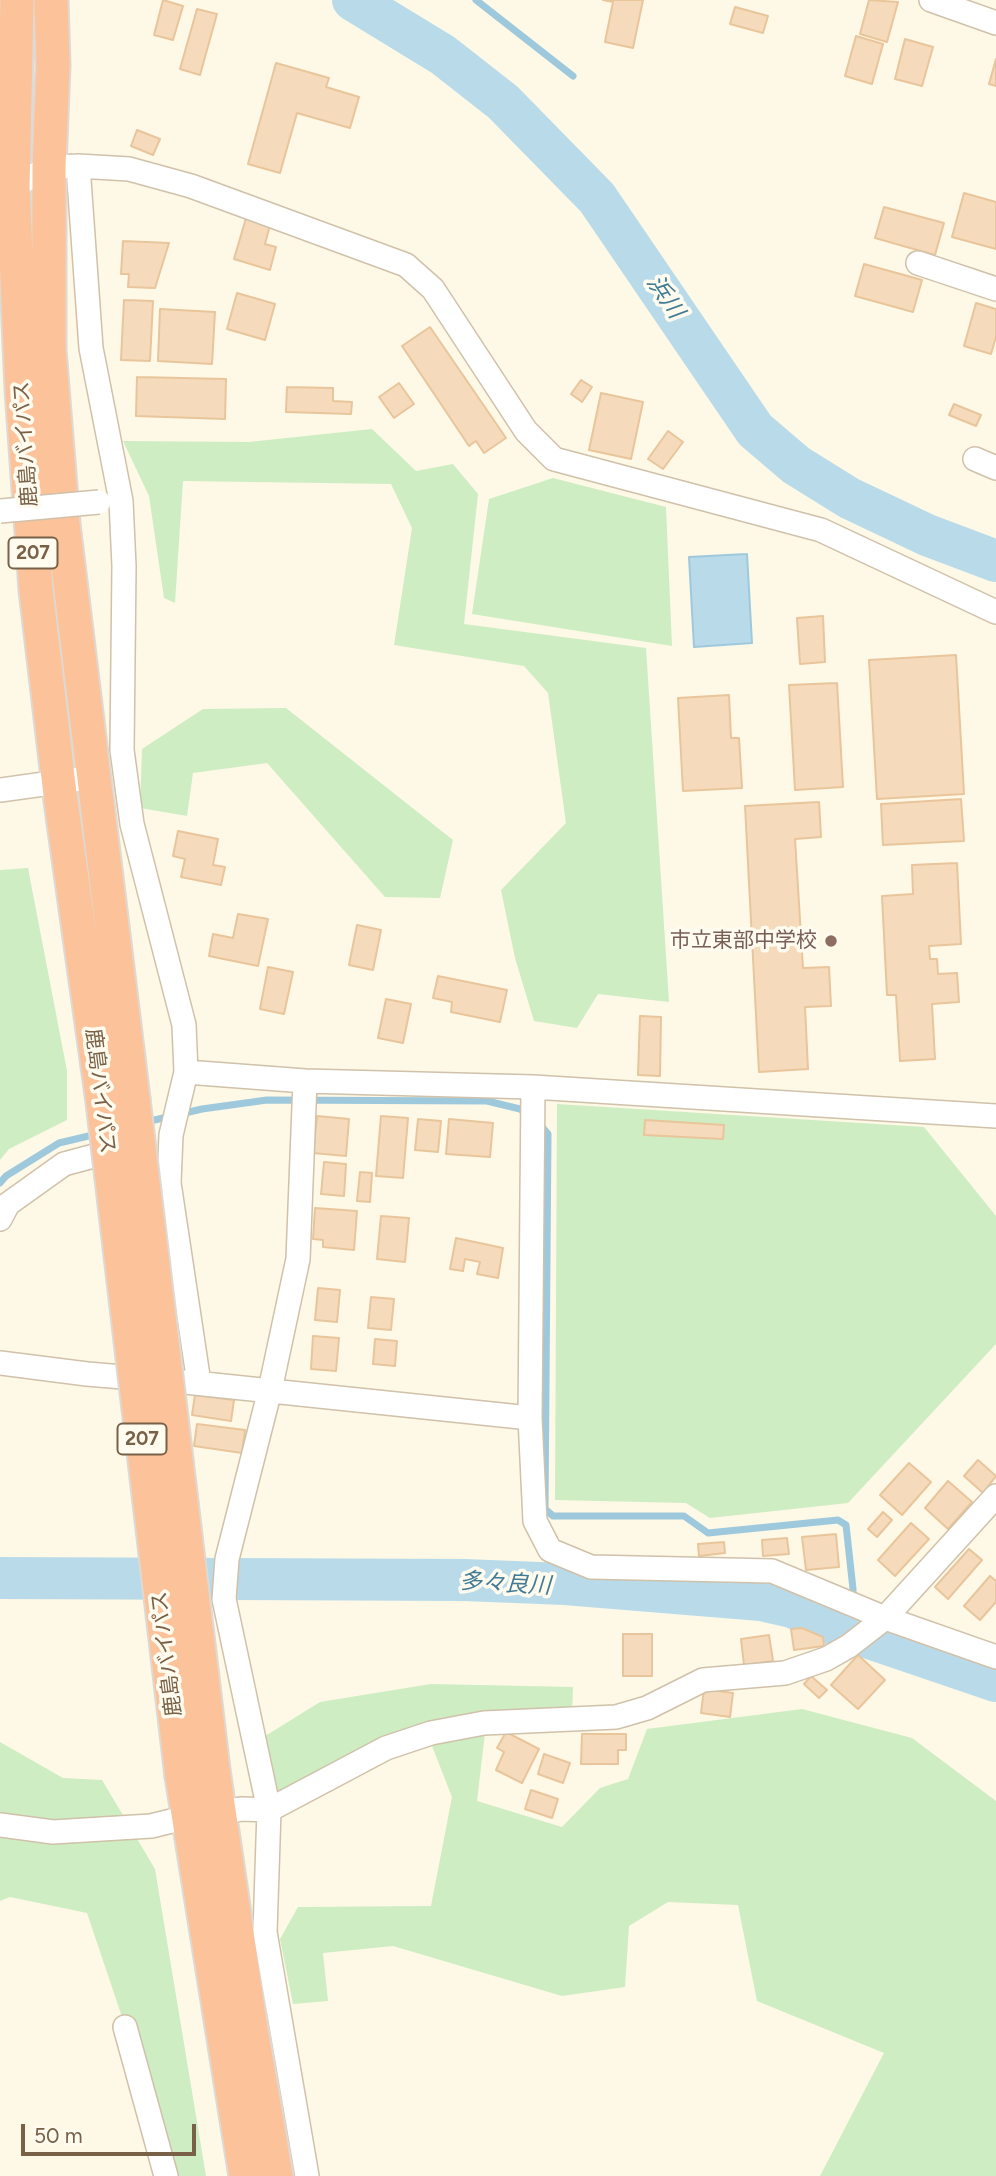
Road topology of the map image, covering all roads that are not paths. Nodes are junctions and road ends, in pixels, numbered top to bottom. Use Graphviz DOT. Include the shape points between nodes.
graph roads {
  1 [pos="17,0"];
  2 [pos="51,0"];
  3 [pos="931,0"];
  4 [pos="996,23"];
  5 [pos="64,167"];
  6 [pos="6,188"];
  7 [pos="918,263"];
  8 [pos="996,289"];
  9 [pos="110,502"];
  10 [pos="0,511"];
  11 [pos="996,612"];
  12 [pos="93,777"];
  13 [pos="58,782"];
  14 [pos="0,790"];
  15 [pos="187,1072"];
  16 [pos="305,1081"];
  17 [pos="118,1101"];
  18 [pos="533,1107"];
  19 [pos="996,1116"];
  20 [pos="171,1135"];
  21 [pos="0,1219"];
  22 [pos="0,1363"];
  23 [pos="199,1383"];
  24 [pos="270,1390"];
  25 [pos="530,1418"];
  26 [pos="996,1496"];
  27 [pos="866,1610"];
  28 [pos="996,1657"];
  29 [pos="269,1810"];
  30 [pos="204,1815"];
  31 [pos="0,1825"];
  32 [pos="125,2027"];
  33 [pos="166,2176"];
  34 [pos="246,2176"];
  35 [pos="276,2176"];
  36 [pos="307,2176"];
  1 -- 6 [label="highway, 鹿島バイパス / 207"];
  2 -- 5 [label="highway, 鹿島バイパス / 207"];
  3 -- 4 [label="street"];
  5 -- 6 [label="street"];
  5 -- 9 [label="street"];
  5 -- 11 [label="street" via="129,169 191,186 406,265 433,289 526,431 554,459 821,530"];
  5 -- 12 [label="highway, 鹿島バイパス / 207" via="49,351 63,524"];
  6 -- 13 [label="highway, 鹿島バイパス / 207" via="36,590"];
  7 -- 8 [label="street"];
  9 -- 10 [label="street, bridge"];
  9 -- 15 [label="street" via="124,566 122,750 132,824 184,1025"];
  12 -- 13 [label="street"];
  12 -- 17 [label="highway, 鹿島バイパス / 207"];
  13 -- 14 [label="street"];
  13 -- 17 [label="highway, 鹿島バイパス / 207"];
  15 -- 16 [label="street"];
  15 -- 20 [label="street"];
  16 -- 18 [label="street"];
  16 -- 24 [label="street" via="298,1259"];
  17 -- 30 [label="highway, 鹿島バイパス / 207, bridge"];
  18 -- 19 [label="street"];
  18 -- 25 [label="street"];
  20 -- 21 [label="street" via="64,1164 8,1204"];
  20 -- 23 [label="street" via="169,1183"];
  22 -- 23 [label="street"];
  23 -- 24 [label="street"];
  24 -- 25 [label="street"];
  24 -- 29 [label="street" via="227,1559 225,1599"];
  25 -- 27 [label="street" via="535,1521 550,1550 592,1567 772,1571"];
  26 -- 27 [label="street"];
  27 -- 28 [label="street"];
  27 -- 29 [label="street" via="849,1646 785,1673 703,1680 648,1708 616,1717 484,1723 431,1733 386,1748"];
  29 -- 30 [label="street"];
  29 -- 36 [label="street" via="265,1932"];
  30 -- 31 [label="street" via="151,1826 53,1832"];
  30 -- 34 [label="highway, 鹿島バイパス / 207"];
  30 -- 35 [label="highway, 鹿島バイパス / 207" via="250,2023"];
  32 -- 33 [label="street"];
}
